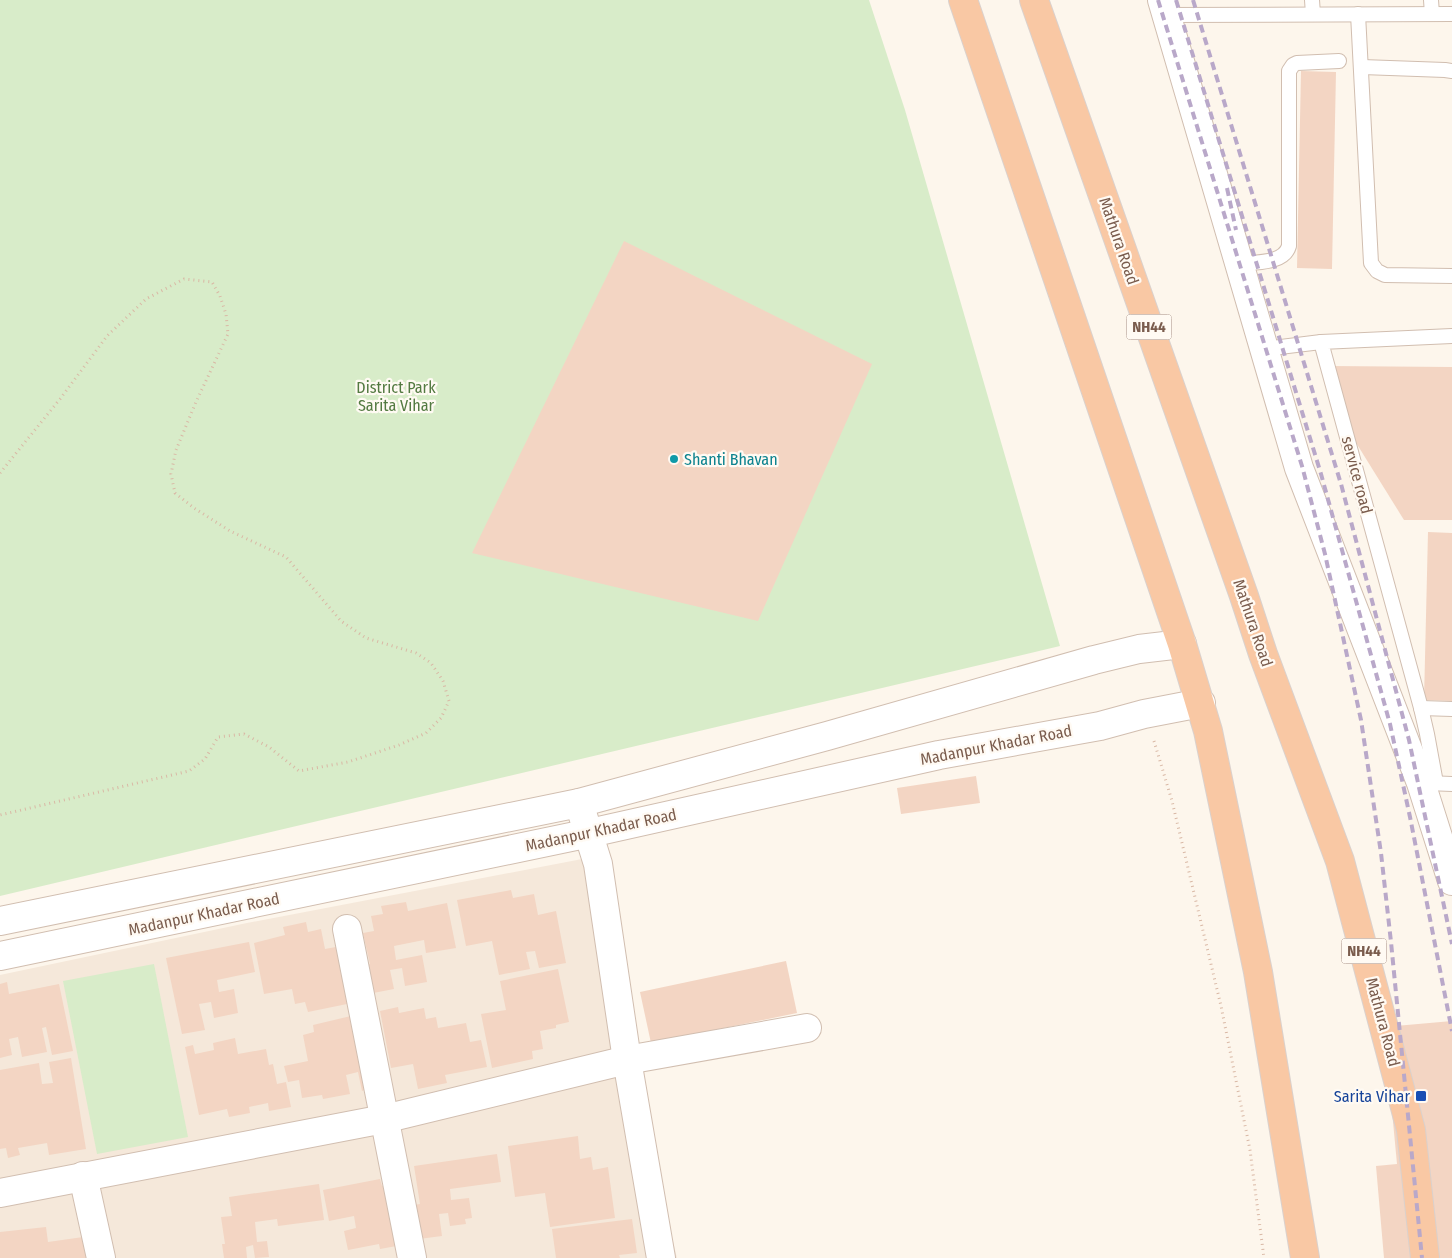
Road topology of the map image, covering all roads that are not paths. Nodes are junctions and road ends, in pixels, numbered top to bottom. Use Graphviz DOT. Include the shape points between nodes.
graph roads {
  1 [pos="963,0"];
  2 [pos="1034,0"];
  3 [pos="1312,0"];
  4 [pos="1431,7"];
  5 [pos="1164,8"];
  6 [pos="1312,14"];
  7 [pos="1358,14"];
  8 [pos="1452,14"];
  9 [pos="1338,61"];
  10 [pos="1362,67"];
  11 [pos="1452,71"];
  12 [pos="1239,264"];
  13 [pos="1452,276"];
  14 [pos="1452,336"];
  15 [pos="1321,342"];
  16 [pos="1264,349"];
  17 [pos="1182,644"];
  18 [pos="1201,703"];
  19 [pos="1421,708"];
  20 [pos="1452,709"];
  21 [pos="1428,783"];
  22 [pos="1452,784"];
  23 [pos="579,803"];
  24 [pos="590,833"];
  25 [pos="1452,881"];
  26 [pos="0,922"];
  27 [pos="347,929"];
  28 [pos="0,956"];
  29 [pos="807,1028"];
  30 [pos="627,1060"];
  31 [pos="384,1119"];
  32 [pos="84,1176"];
  33 [pos="0,1193"];
  34 [pos="101,1258"];
  35 [pos="412,1258"];
  36 [pos="661,1258"];
  37 [pos="1305,1258"];
  38 [pos="1425,1258"];
  1 -- 17 [label="highway"];
  2 -- 38 [label="highway, Mathura Road / NH44" via="1263,654 1340,861 1411,1130"];
  3 -- 6 [label="lane"];
  4 -- 7 [label="lane"];
  4 -- 8 [label="lane"];
  5 -- 6 [label="lane"];
  5 -- 12 [label="street"];
  6 -- 7 [label="lane"];
  7 -- 10 [label="lane"];
  9 -- 12 [label="lane" via="1296,63 1289,71 1289,246 1280,258"];
  10 -- 11 [label="lane"];
  10 -- 13 [label="lane" via="1371,263 1385,275"];
  12 -- 16 [label="street"];
  14 -- 15 [label="lane"];
  15 -- 16 [label="lane"];
  15 -- 19 [label="lane, service road"];
  16 -- 21 [label="street" via="1299,468"];
  17 -- 18 [label="highway"];
  17 -- 23 [label="street, Madanpur Khadar Road" via="1139,649 1094,660"];
  18 -- 24 [label="street, Madanpur Khadar Road" via="1100,726 939,755"];
  18 -- 37 [label="highway" via="1258,972"];
  19 -- 20 [label="lane"];
  19 -- 21 [label="lane, service road" via="1427,734"];
  21 -- 22 [label="lane"];
  21 -- 25 [label="street"];
  23 -- 24 [label="street"];
  23 -- 26 [label="street, Madanpur Khadar Road"];
  24 -- 28 [label="street, Madanpur Khadar Road"];
  24 -- 30 [label="street" via="598,864"];
  27 -- 31 [label="street"];
  29 -- 30 [label="street"];
  30 -- 31 [label="street"];
  30 -- 36 [label="street"];
  31 -- 32 [label="street"];
  31 -- 35 [label="street"];
  32 -- 33 [label="street"];
  32 -- 34 [label="street"];
}
